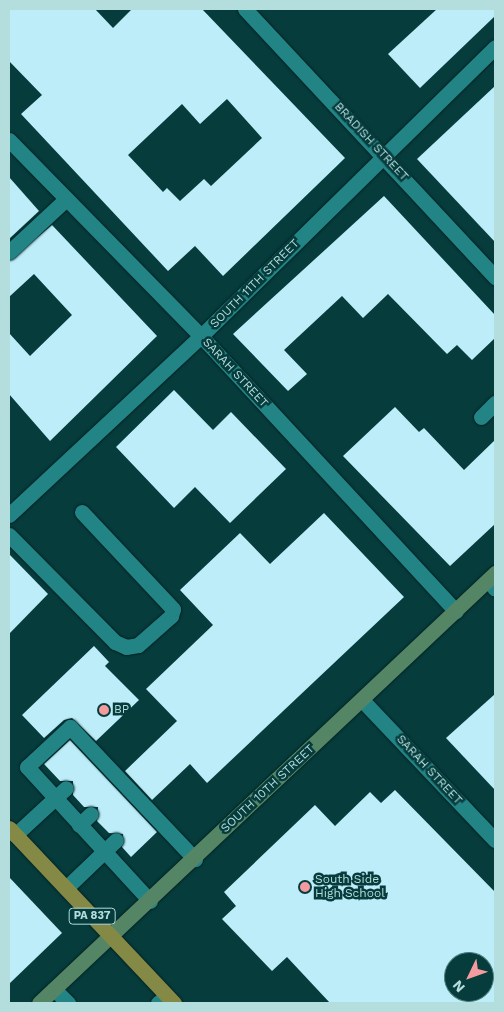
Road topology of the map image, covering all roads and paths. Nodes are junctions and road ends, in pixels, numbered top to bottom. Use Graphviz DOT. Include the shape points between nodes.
graph roads {
  1 [pos="245,9"];
  2 [pos="495,47"];
  3 [pos="9,140"];
  4 [pos="384,156"];
  5 [pos="66,199"];
  6 [pos="9,252"];
  7 [pos="495,277"];
  8 [pos="201,336"];
  9 [pos="495,403"];
  10 [pos="481,417"];
  11 [pos="82,512"];
  12 [pos="9,515"];
  13 [pos="9,536"];
  14 [pos="493,581"];
  15 [pos="456,611"];
  16 [pos="362,700"];
  17 [pos="60,793"];
  18 [pos="91,814"];
  19 [pos="79,825"];
  20 [pos="12,831"];
  21 [pos="116,840"];
  22 [pos="495,840"];
  23 [pos="104,852"];
  24 [pos="194,858"];
  25 [pos="66,888"];
  26 [pos="150,901"];
  27 [pos="111,937"];
  28 [pos="54,988"];
  29 [pos="166,1001"];
  30 [pos="38,1003"];
  31 [pos="68,1003"];
  1 -- 4 [label="street, BRADISH STREET"];
  2 -- 4 [label="street, SOUTH 11TH STREET"];
  3 -- 5 [label="street, SARAH STREET"];
  4 -- 7 [label="street, BRADISH STREET"];
  4 -- 8 [label="street, SOUTH 11TH STREET"];
  5 -- 6 [label="street"];
  5 -- 8 [label="street, SARAH STREET"];
  8 -- 12 [label="street, SOUTH 11TH STREET"];
  8 -- 15 [label="street, SARAH STREET"];
  9 -- 10 [label="street"];
  11 -- 13 [label="street" via="173,609 172,616 138,645 126,647 115,642"];
  14 -- 15 [label="main road, SOUTH 10TH STREET"];
  15 -- 16 [label="main road, SOUTH 10TH STREET"];
  16 -- 22 [label="street, SARAH STREET"];
  16 -- 24 [label="main road, SOUTH 10TH STREET"];
  17 -- 19 [label="street"];
  17 -- 20 [label="street"];
  17 -- 24 [label="street" via="27,767 70,728 121,786"];
  18 -- 19 [label="street"];
  19 -- 23 [label="street"];
  20 -- 25 [label="main road, PA 837"];
  21 -- 23 [label="street"];
  23 -- 25 [label="street"];
  23 -- 26 [label="street"];
  24 -- 26 [label="main road, SOUTH 10TH STREET"];
  25 -- 27 [label="main road, PA 837"];
  26 -- 27 [label="main road, SOUTH 10TH STREET"];
  27 -- 28 [label="main road, SOUTH 10TH STREET"];
  27 -- 29 [label="main road, PA 837"];
  28 -- 30 [label="main road, SOUTH 10TH STREET"];
  28 -- 31 [label="street"];
}
